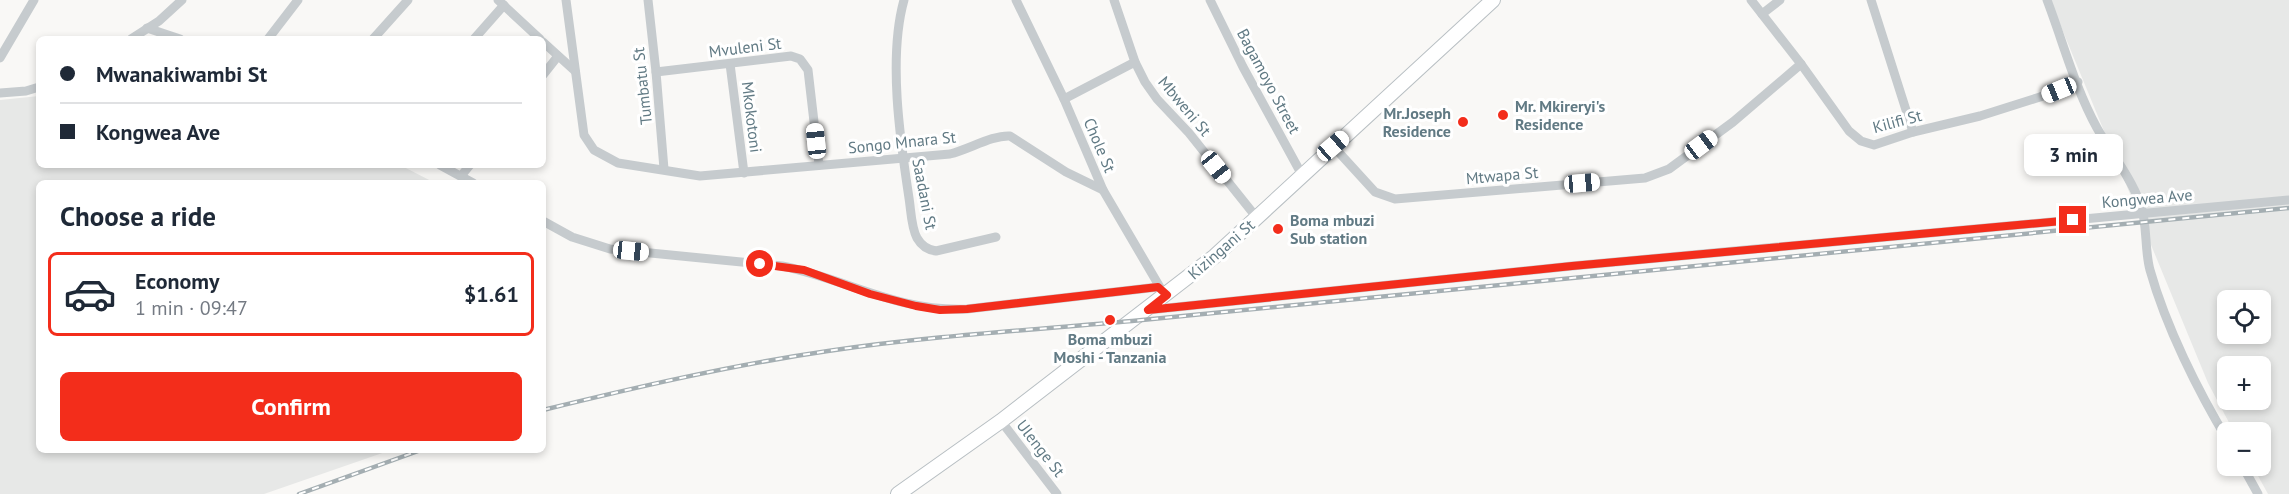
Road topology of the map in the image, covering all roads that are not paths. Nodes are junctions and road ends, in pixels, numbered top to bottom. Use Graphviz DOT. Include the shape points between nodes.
graph roads {
  1 [pos="34,0"];
  2 [pos="182,0"];
  3 [pos="298,0"];
  4 [pos="408,0"];
  5 [pos="566,0"];
  6 [pos="648,0"];
  7 [pos="904,0"];
  8 [pos="1016,0"];
  9 [pos="1114,0"];
  10 [pos="1210,0"];
  11 [pos="1493,0"];
  12 [pos="1751,0"];
  13 [pos="1780,0"];
  14 [pos="1871,0"];
  15 [pos="2047,0"];
  16 [pos="501,3"];
  17 [pos="1762,14"];
  18 [pos="147,28"];
  19 [pos="135,36"];
  20 [pos="171,36"];
  21 [pos="269,36"];
  22 [pos="376,36"];
  23 [pos="476,36"];
  24 [pos="537,36"];
  25 [pos="546,45"];
  26 [pos="558,56"];
  27 [pos="0,58"];
  28 [pos="1135,62"];
  29 [pos="730,64"];
  30 [pos="1801,64"];
  31 [pos="546,71"];
  32 [pos="575,71"];
  33 [pos="657,72"];
  34 [pos="2078,82"];
  35 [pos="36,88"];
  36 [pos="0,93"];
  37 [pos="1064,99"];
  38 [pos="1912,132"];
  39 [pos="1333,146"];
  40 [pos="903,158"];
  41 [pos="819,165"];
  42 [pos="445,168"];
  43 [pos="467,168"];
  44 [pos="664,169"];
  45 [pos="744,173"];
  46 [pos="1302,175"];
  47 [pos="460,176"];
  48 [pos="467,180"];
  49 [pos="1103,190"];
  50 [pos="2289,200"];
  51 [pos="2144,214"];
  52 [pos="1257,218"];
  53 [pos="546,223"];
  54 [pos="996,237"];
  55 [pos="1163,291"];
  56 [pos="1148,310"];
  57 [pos="1001,421"];
  58 [pos="2217,422"];
  59 [pos="2248,476"];
  60 [pos="898,494"];
  61 [pos="1057,494"];
  62 [pos="2258,494"];
  1 -- 27 [label="street"];
  2 -- 18 [label="street"];
  3 -- 21 [label="street"];
  4 -- 22 [label="street"];
  5 -- 32 [label="street, Songo Mnara St"];
  6 -- 33 [label="street, Tumbatu St"];
  7 -- 40 [label="street, Saadani St" via="899,24 897,91"];
  8 -- 37 [label="street, Chole St"];
  9 -- 28 [label="street, Mbweni St"];
  10 -- 46 [label="street, Bagamoyo Street"];
  11 -- 39 [label="street, Kizingani St"];
  12 -- 17 [label="street, Kilifi St"];
  13 -- 17 [label="street"];
  14 -- 38 [label="street"];
  15 -- 34 [label="street"];
  16 -- 23 [label="street"];
  16 -- 24 [label="street"];
  17 -- 30 [label="street, Kilifi St"];
  18 -- 19 [label="street"];
  18 -- 20 [label="street"];
  25 -- 26 [label="street"];
  26 -- 31 [label="street"];
  26 -- 32 [label="street"];
  28 -- 37 [label="street"];
  28 -- 52 [label="street, Mbweni St" via="1157,99"];
  29 -- 33 [label="street, Mvuleni St"];
  29 -- 41 [label="street, Mvuleni St" via="791,56 805,64"];
  29 -- 45 [label="street, Mkokotoni"];
  30 -- 38 [label="street, Kilifi St" via="1849,131 1861,141 1874,145"];
  30 -- 39 [label="street, Mtwapa St" via="1670,169 1645,178 1395,199 1375,192"];
  32 -- 44 [label="street, Songo Mnara St" via="588,143 618,163"];
  33 -- 44 [label="street, Tumbatu St"];
  34 -- 38 [label="street, Kilifi St" via="1980,116"];
  34 -- 51 [label="street" via="2096,127 2133,184"];
  35 -- 36 [label="street"];
  37 -- 49 [label="street, Chole St"];
  39 -- 46 [label="street, Kizingani St"];
  40 -- 41 [label="street, Songo Mnara St"];
  40 -- 49 [label="street, Songo Mnara St" via="950,154 1011,136 1066,172"];
  40 -- 54 [label="street, Saadani St" via="914,230 923,245 936,251"];
  41 -- 45 [label="street, Songo Mnara St"];
  42 -- 47 [label="street"];
  43 -- 47 [label="street"];
  44 -- 45 [label="street, Songo Mnara St" via="700,176"];
  46 -- 52 [label="street, Kizingani St"];
  47 -- 48 [label="street"];
  49 -- 55 [label="street, Chole St"];
  50 -- 51 [label="street, Kongwea Ave"];
  51 -- 56 [label="street, Kongwea Ave" via="1572,266"];
  51 -- 58 [label="street" via="2145,244 2156,287 2198,387"];
  52 -- 55 [label="street, Kizingani St" via="1215,256"];
  53 -- 55 [label="street" via="572,237 609,249 804,270 870,294 940,310"];
  55 -- 56 [label="street, Kizingani St"];
  56 -- 57 [label="street, Kizingani St"];
  57 -- 60 [label="street, Kizingani St"];
  57 -- 61 [label="street, Ulenge St"];
  59 -- 62 [label="street"];
}
